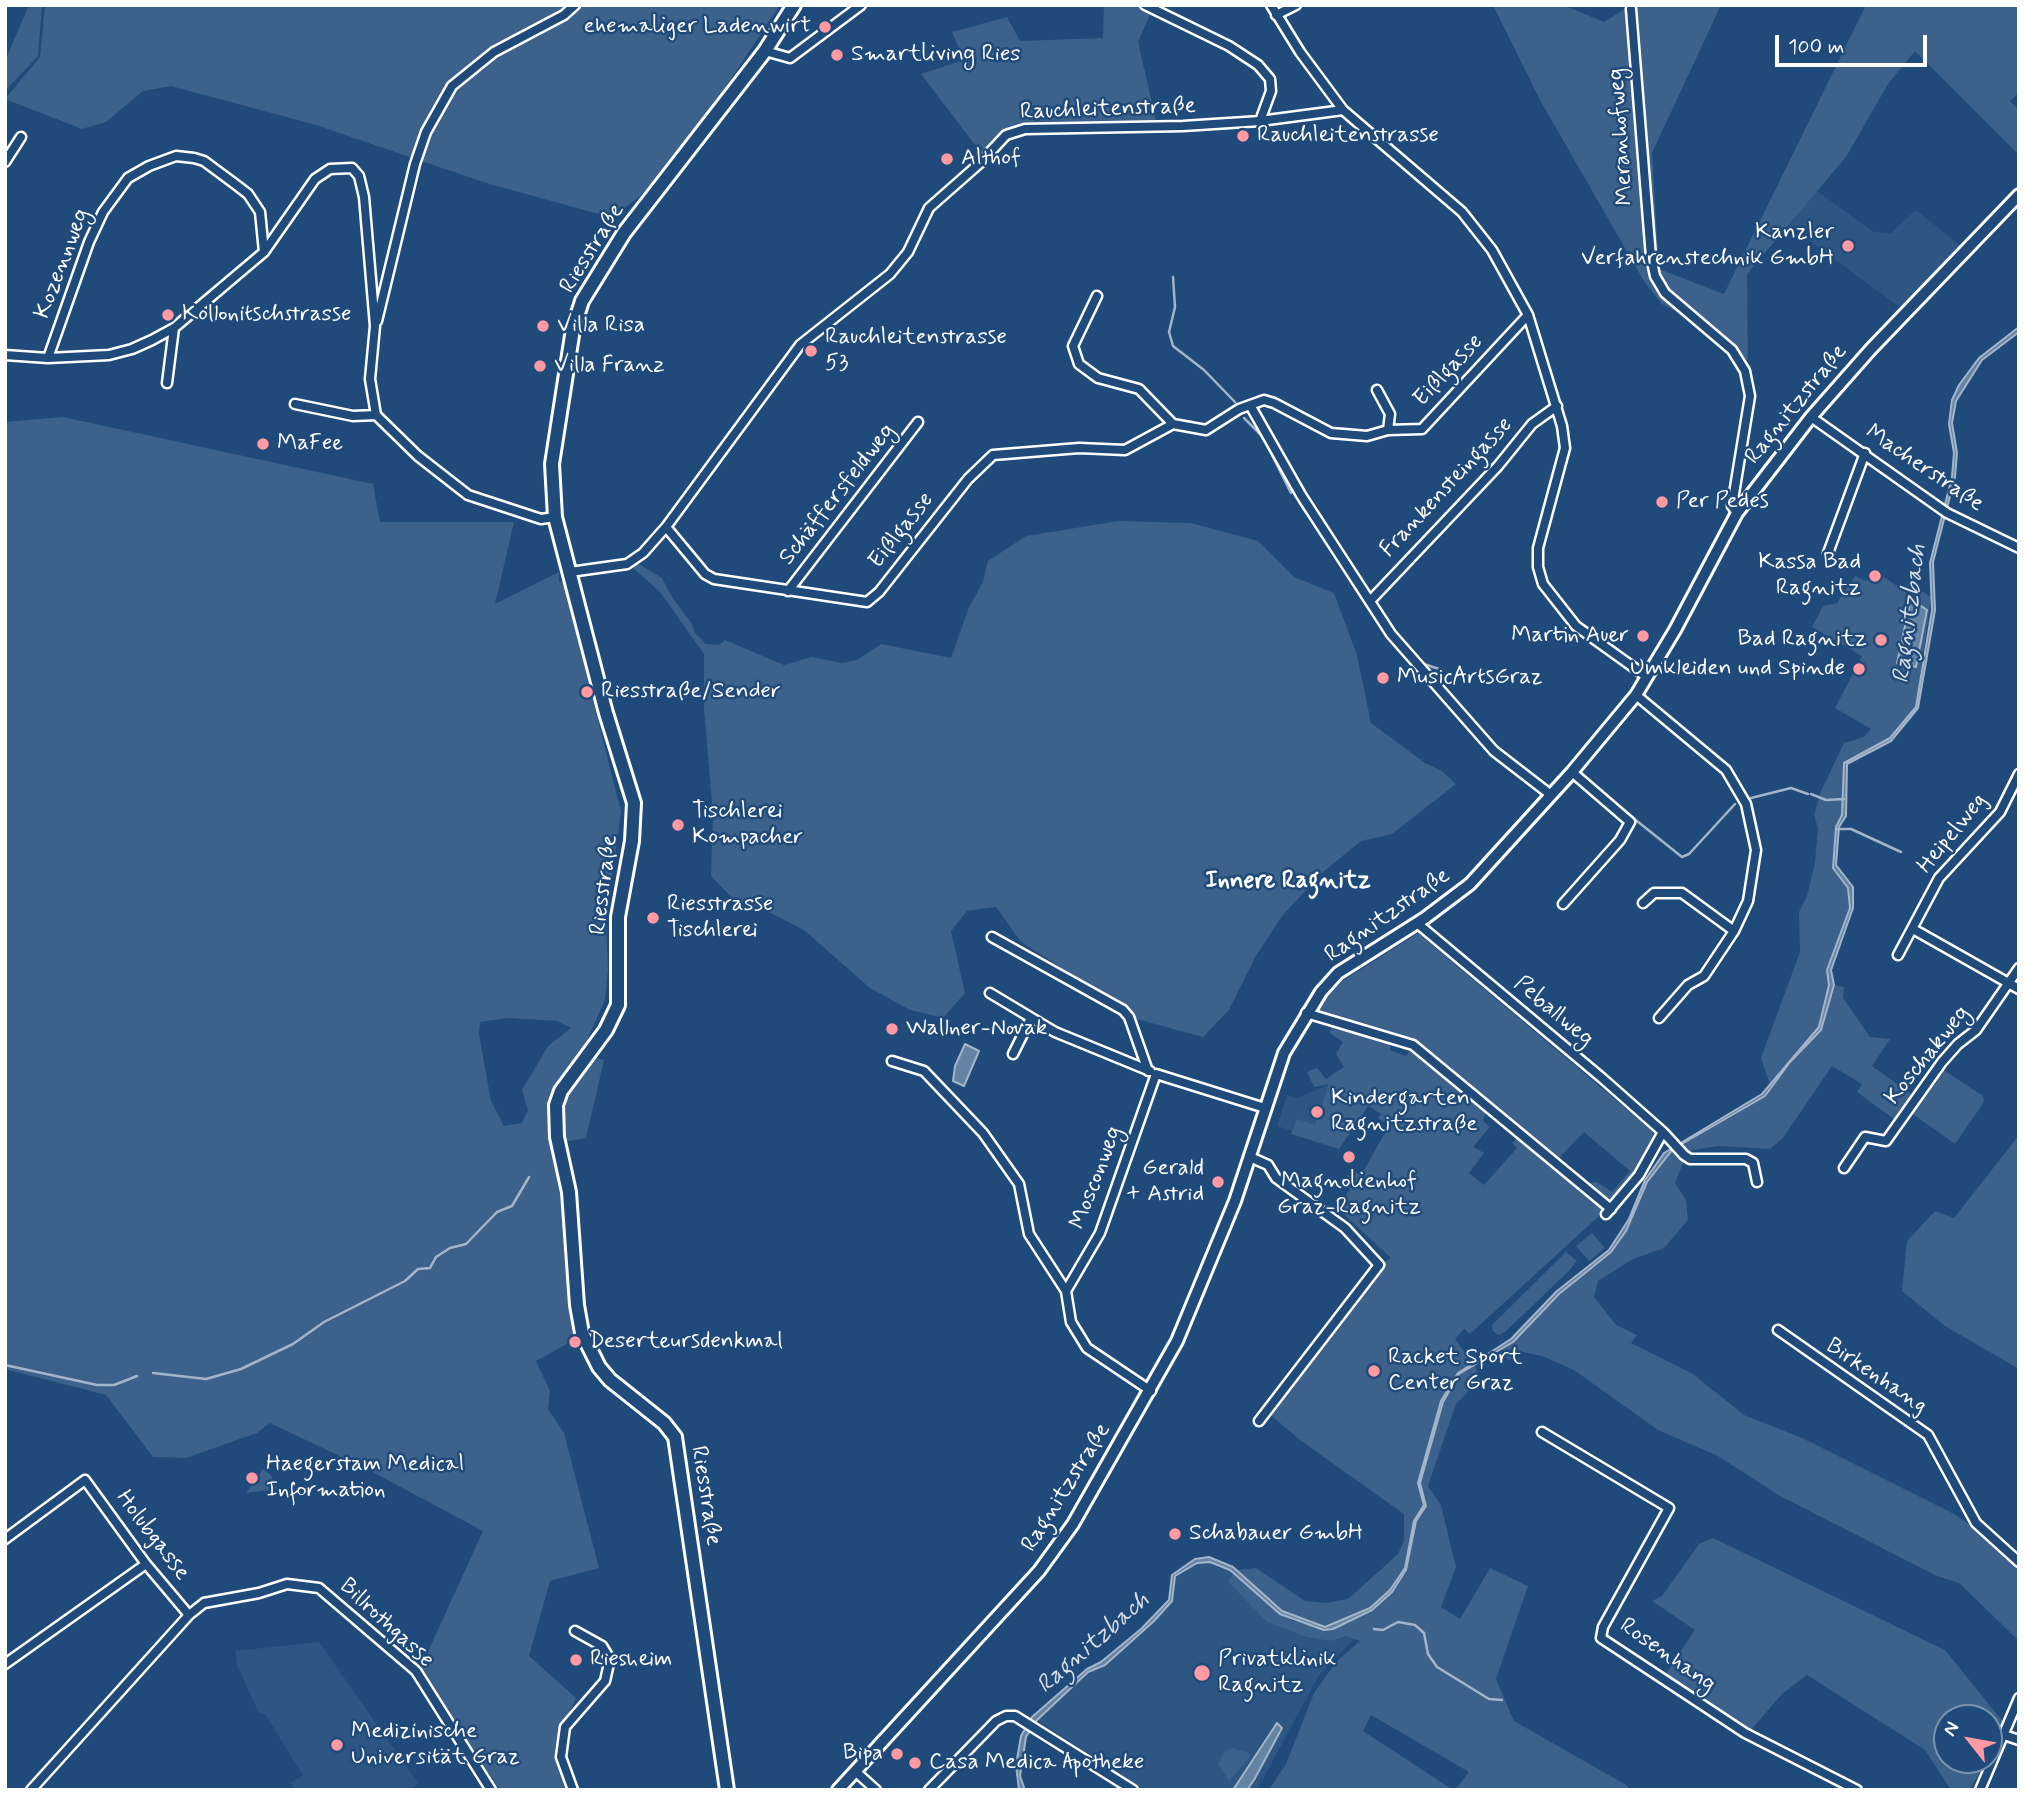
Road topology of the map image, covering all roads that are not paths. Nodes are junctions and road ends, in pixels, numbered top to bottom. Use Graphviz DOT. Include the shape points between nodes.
graph roads {
  1 [pos="575,5"];
  2 [pos="794,5"];
  3 [pos="861,5"];
  4 [pos="1145,5"];
  5 [pos="1271,5"];
  6 [pos="1296,5"];
  7 [pos="1631,9"];
  8 [pos="1276,15"];
  9 [pos="765,51"];
  10 [pos="1343,110"];
  11 [pos="1260,121"];
  12 [pos="22,137"];
  13 [pos="5,162"];
  14 [pos="2018,198"];
  15 [pos="264,251"];
  16 [pos="1097,296"];
  17 [pos="1528,315"];
  18 [pos="375,326"];
  19 [pos="174,328"];
  20 [pos="5,355"];
  21 [pos="48,358"];
  22 [pos="167,383"];
  23 [pos="1377,390"];
  24 [pos="295,404"];
  25 [pos="1250,405"];
  26 [pos="1557,406"];
  27 [pos="376,415"];
  28 [pos="1811,417"];
  29 [pos="918,422"];
  30 [pos="1173,424"];
  31 [pos="1388,430"];
  32 [pos="1865,453"];
  33 [pos="1737,513"];
  34 [pos="555,517"];
  35 [pos="666,527"];
  36 [pos="2019,548"];
  37 [pos="1828,554"];
  38 [pos="570,572"];
  39 [pos="788,590"];
  40 [pos="1370,601"];
  41 [pos="1647,677"];
  42 [pos="1636,695"];
  43 [pos="1572,772"];
  44 [pos="2019,774"];
  45 [pos="1550,795"];
  46 [pos="1643,903"];
  47 [pos="1563,904"];
  48 [pos="1417,923"];
  49 [pos="1913,929"];
  50 [pos="1734,931"];
  51 [pos="992,937"];
  52 [pos="1898,955"];
  53 [pos="2019,968"];
  54 [pos="2009,982"];
  55 [pos="2019,989"];
  56 [pos="990,993"];
  57 [pos="1306,1013"];
  58 [pos="1659,1017"];
  59 [pos="1031,1018"];
  60 [pos="1013,1054"];
  61 [pos="892,1061"];
  62 [pos="1152,1072"];
  63 [pos="1265,1108"];
  64 [pos="1663,1132"];
  65 [pos="1250,1157"];
  66 [pos="1843,1168"];
  67 [pos="1757,1182"];
  68 [pos="1066,1291"];
  69 [pos="1778,1330"];
  70 [pos="1151,1391"];
  71 [pos="1259,1421"];
  72 [pos="1542,1432"];
  73 [pos="5,1539"];
  74 [pos="2019,1562"];
  75 [pos="146,1563"];
  76 [pos="189,1615"];
  77 [pos="575,1631"];
  78 [pos="5,1664"];
  79 [pos="2019,1698"];
  80 [pos="2004,1735"];
  81 [pos="2019,1740"];
  82 [pos="855,1771"];
  83 [pos="31,1790"];
  84 [pos="491,1790"];
  85 [pos="573,1790"];
  86 [pos="727,1790"];
  87 [pos="838,1790"];
  88 [pos="876,1790"];
  89 [pos="929,1790"];
  90 [pos="1133,1790"];
  91 [pos="1857,1790"];
  92 [pos="1980,1790"];
  1 -- 18 [label="street" via="494,52 452,86 426,132 415,164"];
  2 -- 9 [label="main road, Riesstraße"];
  3 -- 9 [label="street" via="790,58"];
  4 -- 11 [label="street" via="1258,65 1270,79"];
  5 -- 8 [label="street"];
  6 -- 8 [label="street"];
  7 -- 33 [label="street, Meranhofweg" via="1655,276 1665,293 1732,349 1745,371 1750,396 1732,506"];
  8 -- 10 [label="street"];
  9 -- 34 [label="main road, Riesstraße" via="624,233 583,301 573,329 555,442"];
  10 -- 11 [label="street, Rauchleitenstraße"];
  10 -- 17 [label="street" via="1462,212 1492,250"];
  11 -- 35 [label="street, Rauchleitenstraße" via="1025,129 1006,135 929,208 908,252 890,274 793,354"];
  12 -- 13 [label="street"];
  14 -- 28 [label="main road, Ragnitzstraße" via="1878,341"];
  15 -- 18 [label="street" via="315,179 330,170 352,168 364,197"];
  15 -- 19 [label="street"];
  15 -- 21 [label="street, Kozennweg" via="256,204 217,170 204,161 176,156 149,166 128,178 103,212"];
  16 -- 30 [label="street" via="1073,346 1079,364 1098,378 1139,389"];
  17 -- 26 [label="street"];
  17 -- 31 [label="street, Eißlgasse" via="1422,429"];
  18 -- 27 [label="street" via="370,379"];
  19 -- 21 [label="street" via="132,349 108,355"];
  19 -- 22 [label="street"];
  20 -- 21 [label="street"];
  23 -- 31 [label="street, Eißlgasse" via="1390,414"];
  24 -- 27 [label="street" via="352,416"];
  25 -- 30 [label="street" via="1206,430"];
  25 -- 31 [label="street, Eißlgasse" via="1274,402 1331,432 1367,436"];
  25 -- 40 [label="street"];
  26 -- 40 [label="street, Frankensteingasse" via="1532,425"];
  26 -- 41 [label="street" via="1565,447 1538,548 1543,584 1576,626"];
  27 -- 34 [label="street" via="468,495 541,519"];
  28 -- 32 [label="street, Macherstraße"];
  28 -- 33 [label="main road, Ragnitzstraße"];
  29 -- 39 [label="street, Schäffersfeldweg"];
  30 -- 39 [label="street, Eißlgasse" via="1125,450 1079,448 988,457 873,599 859,603"];
  32 -- 36 [label="street, Macherstraße" via="1947,513"];
  32 -- 37 [label="street"];
  33 -- 41 [label="main road, Ragnitzstraße"];
  34 -- 38 [label="main road, Riesstraße"];
  35 -- 38 [label="street, Rauchleitenstraße" via="627,564"];
  35 -- 39 [label="street, Eißlgasse" via="714,579"];
  38 -- 86 [label="main road, Riesstraße" via="634,803 618,917 618,1005 556,1105 557,1137 569,1192 577,1305 582,1333 599,1367 675,1437"];
  40 -- 45 [label="street" via="1391,634 1494,751"];
  41 -- 42 [label="main road, Ragnitzstraße"];
  42 -- 43 [label="main road, Ragnitzstraße"];
  42 -- 50 [label="street" via="1718,761 1746,804 1755,838 1755,866 1748,901"];
  43 -- 45 [label="main road, Ragnitzstraße"];
  43 -- 47 [label="street" via="1630,822 1620,840"];
  44 -- 49 [label="street, Heipelweg" via="2000,812 1939,878 1913,921"];
  45 -- 48 [label="main road, Ragnitzstraße" via="1480,876"];
  46 -- 50 [label="street" via="1654,893 1682,893"];
  48 -- 57 [label="main road, Ragnitzstraße" via="1338,973"];
  48 -- 64 [label="street, Peballweg"];
  49 -- 52 [label="street, Heipelweg"];
  49 -- 54 [label="street"];
  50 -- 58 [label="street" via="1704,976 1688,985"];
  51 -- 62 [label="street" via="1123,1010"];
  53 -- 54 [label="street, Koschakweg"];
  54 -- 55 [label="street"];
  54 -- 66 [label="street, Koschakweg" via="1976,1030 1942,1062 1886,1141 1865,1137"];
  56 -- 59 [label="street"];
  57 -- 63 [label="main road, Ragnitzstraße" via="1284,1054"];
  57 -- 64 [label="street" via="1413,1045 1609,1212 1639,1175"];
  59 -- 60 [label="street"];
  59 -- 62 [label="street" via="1090,1049"];
  61 -- 68 [label="street" via="924,1071 983,1133 1019,1184 1029,1234"];
  62 -- 63 [label="street"];
  62 -- 68 [label="street, Mosconweg" via="1100,1233"];
  63 -- 65 [label="main road, Ragnitzstraße"];
  64 -- 67 [label="street, Peballweg" via="1690,1159 1746,1159 1753,1163"];
  65 -- 70 [label="main road, Ragnitzstraße" via="1221,1238"];
  65 -- 71 [label="street" via="1268,1165 1276,1178 1345,1228 1379,1265"];
  68 -- 70 [label="street" via="1071,1322 1087,1348"];
  69 -- 74 [label="street, Birkenhang" via="1928,1435 1976,1523"];
  70 -- 82 [label="main road, Ragnitzstraße" via="1073,1524 1039,1571"];
  72 -- 91 [label="street, Rosenhang" via="1669,1508 1601,1638 1745,1733"];
  73 -- 75 [label="street, Holubgasse" via="85,1480"];
  75 -- 76 [label="street, Holubgasse"];
  75 -- 78 [label="street"];
  76 -- 83 [label="street, Billrothgasse"];
  76 -- 84 [label="street, Billrothgasse" via="204,1603 287,1584 319,1588 415,1671"];
  77 -- 85 [label="street" via="602,1646 610,1659 605,1681 565,1727 561,1757"];
  79 -- 80 [label="street"];
  80 -- 81 [label="street"];
  80 -- 92 [label="street"];
  82 -- 87 [label="main road, Ragnitzstraße"];
  82 -- 88 [label="street"];
  89 -- 90 [label="street" via="1006,1716 1020,1720"];
}
